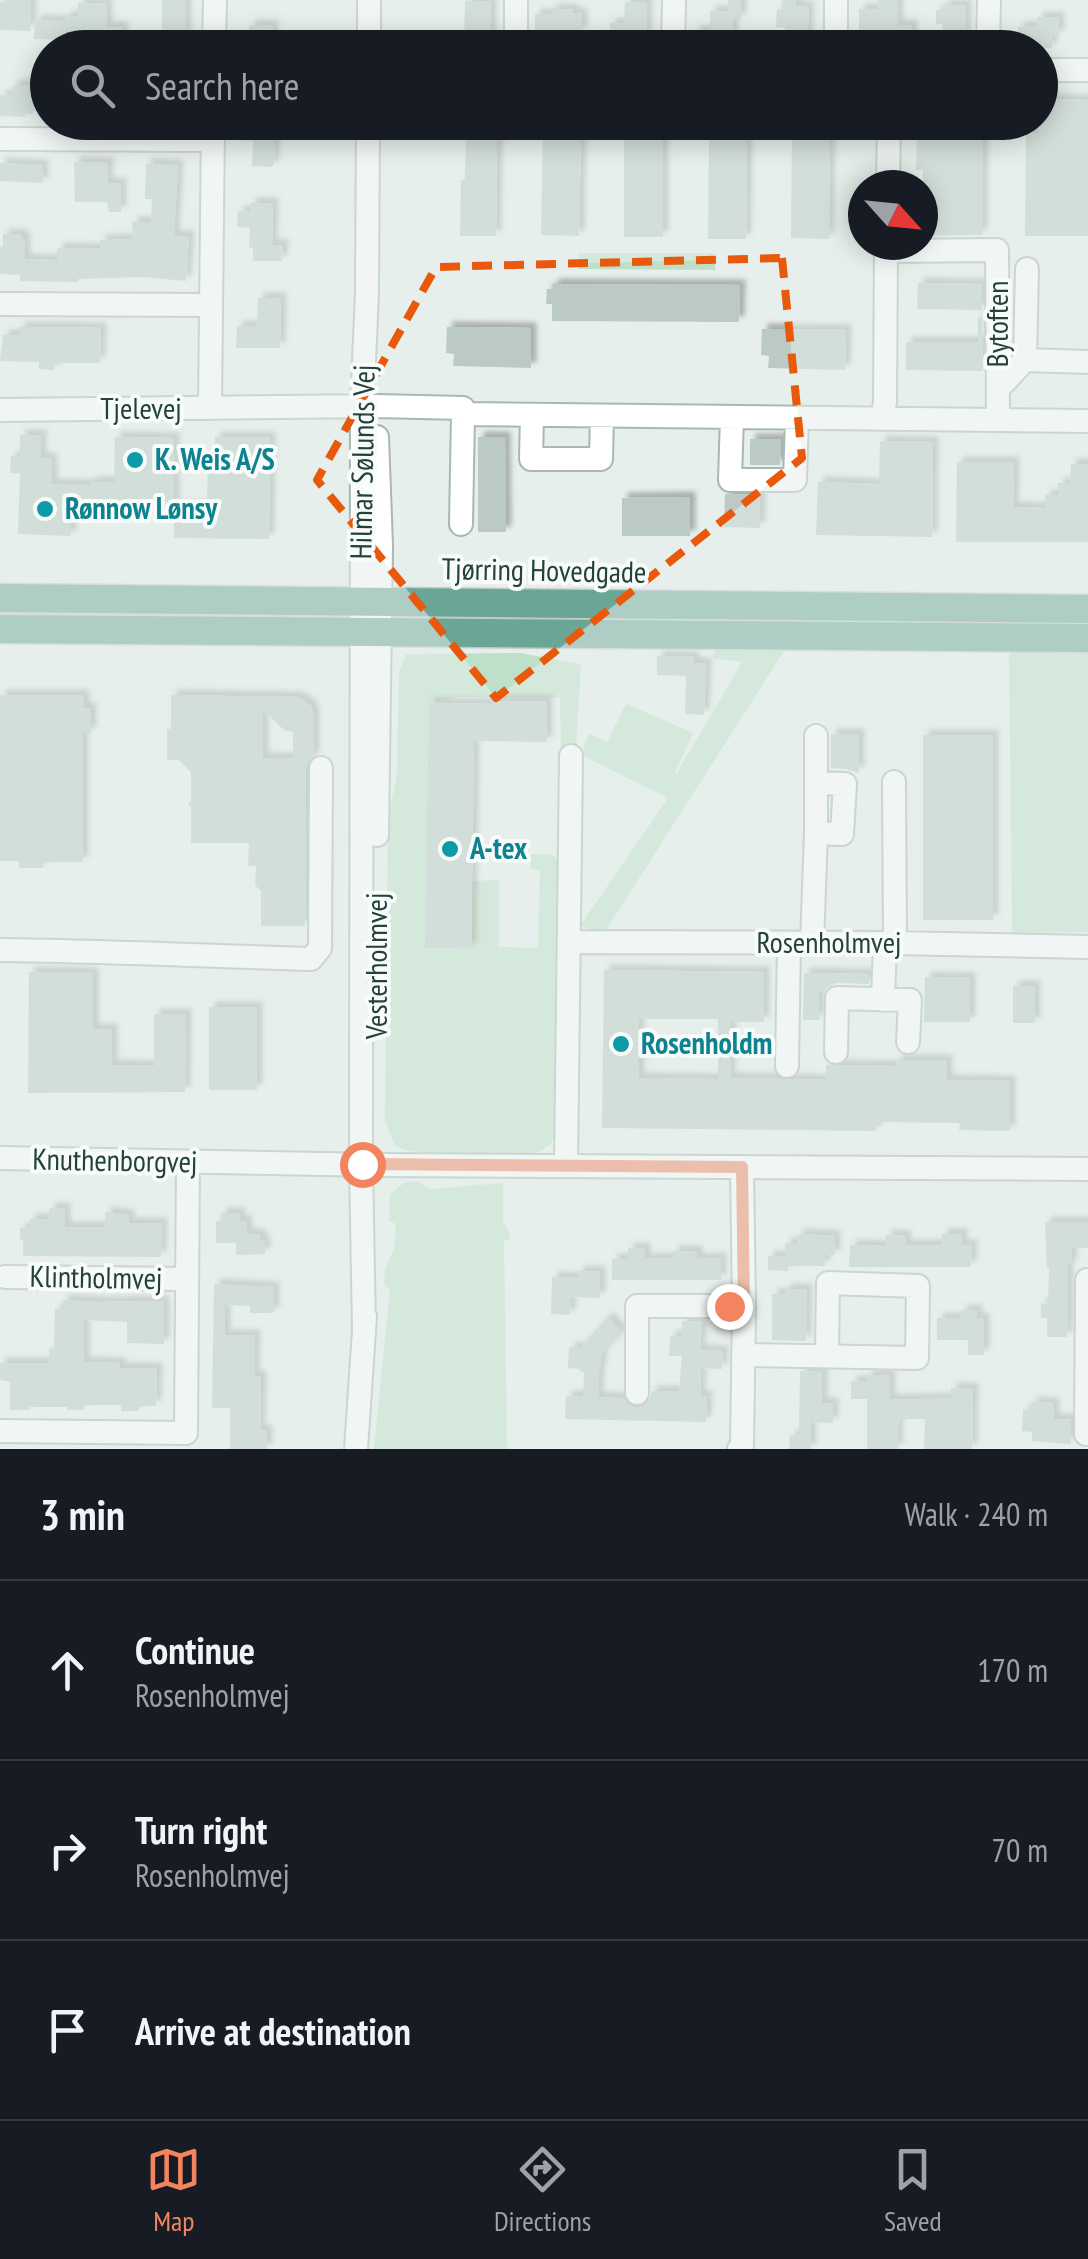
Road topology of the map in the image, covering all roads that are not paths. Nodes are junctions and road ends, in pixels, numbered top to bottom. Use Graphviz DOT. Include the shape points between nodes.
graph roads {
  1 [pos="215,0"];
  2 [pos="369,0"];
  3 [pos="516,0"];
  4 [pos="674,0"];
  5 [pos="836,0"];
  6 [pos="989,0"];
  7 [pos="214,30"];
  8 [pos="368,30"];
  9 [pos="516,30"];
  10 [pos="673,30"];
  11 [pos="836,30"];
  12 [pos="988,30"];
  13 [pos="1058,70"];
  14 [pos="1088,70"];
  15 [pos="30,138"];
  16 [pos="0,139"];
  17 [pos="213,140"];
  18 [pos="368,140"];
  19 [pos="889,140"];
  20 [pos="888,170"];
  21 [pos="938,249"];
  22 [pos="886,260"];
  23 [pos="1027,268"];
  24 [pos="0,304"];
  25 [pos="211,305"];
  26 [pos="1025,360"];
  27 [pos="1088,362"];
  28 [pos="998,389"];
  29 [pos="369,406"];
  30 [pos="210,408"];
  31 [pos="0,410"];
  32 [pos="463,414"];
  33 [pos="532,415"];
  34 [pos="602,416"];
  35 [pos="732,417"];
  36 [pos="798,418"];
  37 [pos="882,418"];
  38 [pos="998,420"];
  39 [pos="1088,420"];
  40 [pos="461,524"];
  41 [pos="0,598"];
  42 [pos="371,602"];
  43 [pos="1088,609"];
  44 [pos="0,629"];
  45 [pos="371,631"];
  46 [pos="1088,638"];
  47 [pos="816,736"];
  48 [pos="571,756"];
  49 [pos="321,768"];
  50 [pos="894,782"];
  51 [pos="570,942"];
  52 [pos="800,943"];
  53 [pos="890,943"];
  54 [pos="1088,947"];
  55 [pos="0,950"];
  56 [pos="883,1000"];
  57 [pos="908,1042"];
  58 [pos="836,1052"];
  59 [pos="787,1066"];
  60 [pos="0,1158"];
  61 [pos="188,1162"];
  62 [pos="369,1164"];
  63 [pos="566,1166"];
  64 [pos="742,1167"];
  65 [pos="1088,1170"];
  66 [pos="5,1277"];
  67 [pos="187,1278"];
  68 [pos="1087,1280"];
  69 [pos="744,1306"];
  70 [pos="743,1355"];
  71 [pos="827,1356"];
  72 [pos="1087,1381"];
  73 [pos="636,1393"];
  74 [pos="0,1432"];
  75 [pos="1086,1434"];
  76 [pos="356,1449"];
  77 [pos="739,1449"];
  1 -- 7 [label="street"];
  2 -- 8 [label="street"];
  3 -- 9 [label="street"];
  4 -- 10 [label="street"];
  5 -- 11 [label="street"];
  6 -- 12 [label="street"];
  13 -- 14 [label="street"];
  15 -- 16 [label="street"];
  17 -- 25 [label="street"];
  18 -- 29 [label="street, Hilmar Sølunds Vej"];
  19 -- 20 [label="street"];
  21 -- 28 [label="street, Bytoften" via="997,250"];
  22 -- 37 [label="street, Bytoften"];
  23 -- 26 [label="street, Bytoften"];
  24 -- 25 [label="street"];
  25 -- 30 [label="street"];
  26 -- 27 [label="street, Bytoften"];
  26 -- 28 [label="street, Bytoften"];
  28 -- 38 [label="street, Bytoften"];
  29 -- 30 [label="street, Tjelevej"];
  29 -- 32 [label="street, Tjelevej" via="463,408"];
  29 -- 42 [label="street, Hilmar Sølunds Vej" via="381,545"];
  30 -- 31 [label="street, Tjelevej"];
  32 -- 33 [label="street"];
  32 -- 40 [label="street"];
  33 -- 34 [label="street"];
  33 -- 34 [label="street" via="531,459 601,459"];
  34 -- 35 [label="street"];
  35 -- 36 [label="street"];
  35 -- 36 [label="street" via="730,480 796,480"];
  36 -- 37 [label="street"];
  37 -- 38 [label="street"];
  38 -- 39 [label="street"];
  41 -- 42 [label="main road, Tjørring Hovedgade"];
  42 -- 43 [label="main road, Tjørring Hovedgade"];
  42 -- 45 [label="street, Vesterholmvej"];
  44 -- 45 [label="main road, Tjørring Hovedgade"];
  45 -- 46 [label="main road, Tjørring Hovedgade"];
  45 -- 62 [label="street, Vesterholmvej"];
  47 -- 52 [label="street" via="816,783 844,784 842,834 816,833"];
  48 -- 51 [label="street"];
  49 -- 55 [label="street" via="320,948 311,960"];
  50 -- 53 [label="street"];
  51 -- 52 [label="street, Rosenholmvej"];
  51 -- 63 [label="street"];
  52 -- 53 [label="street, Rosenholmvej"];
  52 -- 59 [label="street"];
  53 -- 54 [label="street, Rosenholmvej"];
  53 -- 56 [label="street"];
  56 -- 57 [label="street" via="910,1000"];
  56 -- 58 [label="street" via="838,998"];
  60 -- 61 [label="street, Knuthenborgvej"];
  61 -- 62 [label="street, Knuthenborgvej"];
  61 -- 67 [label="street, Klintholmvej"];
  62 -- 63 [label="street"];
  62 -- 76 [label="street, Vesterholmvej"];
  63 -- 64 [label="street"];
  64 -- 65 [label="street"];
  64 -- 69 [label="street"];
  66 -- 67 [label="street, Klintholmvej"];
  67 -- 74 [label="street, Klintholmvej" via="186,1433"];
  68 -- 72 [label="street"];
  69 -- 70 [label="street"];
  69 -- 73 [label="street" via="637,1306"];
  70 -- 71 [label="street"];
  70 -- 77 [label="street"];
  71 -- 71 [label="street" via="917,1358 918,1286 828,1283"];
  72 -- 75 [label="street"];
}
